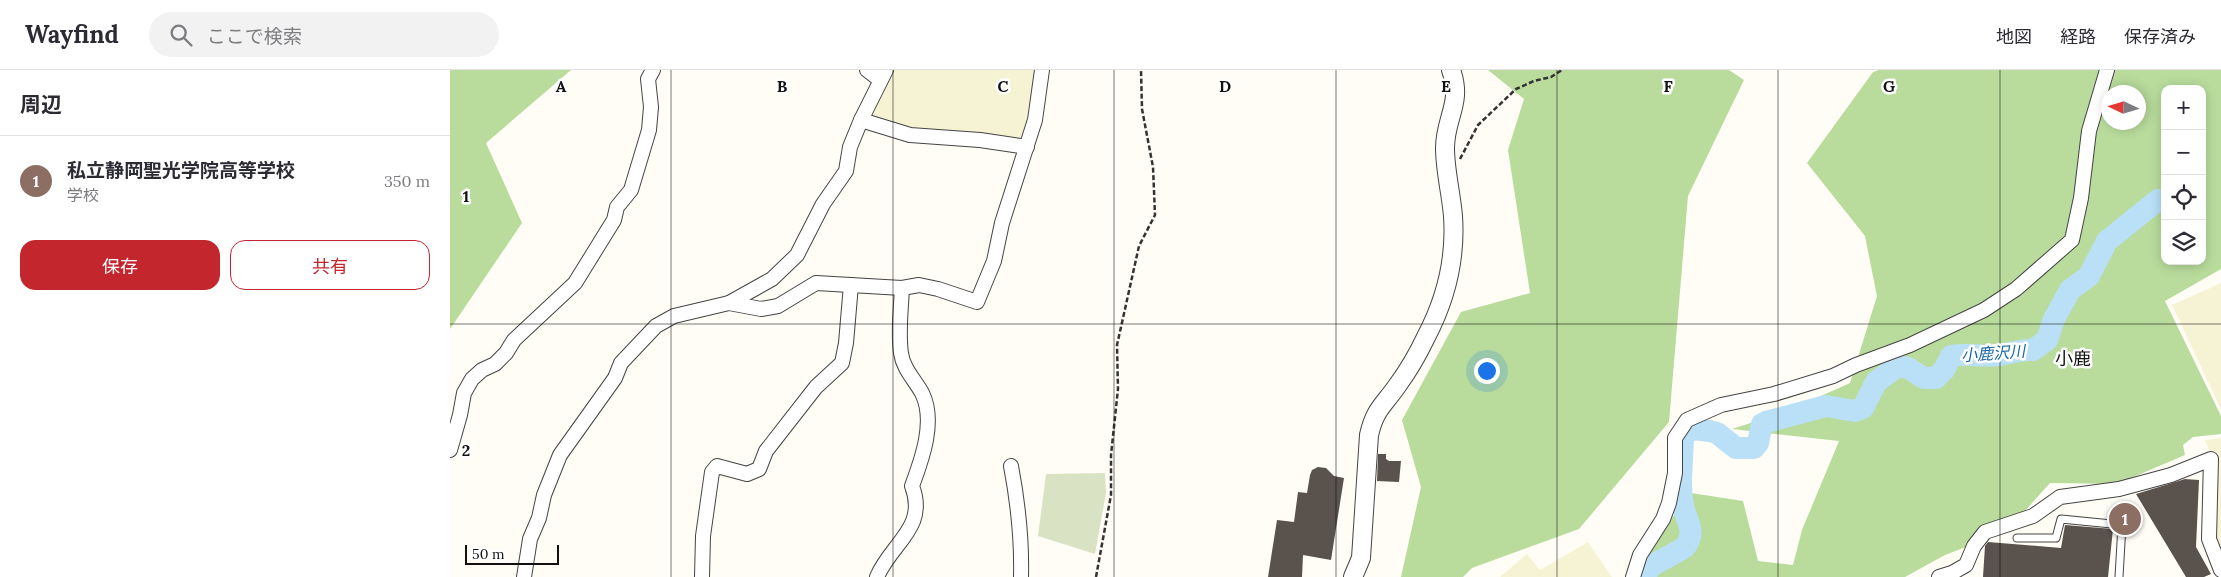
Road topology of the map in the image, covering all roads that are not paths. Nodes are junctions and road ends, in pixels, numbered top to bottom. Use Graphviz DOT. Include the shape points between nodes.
graph roads {
  1 [pos="653,70"];
  2 [pos="867,70"];
  3 [pos="1042,70"];
  4 [pos="1451,70"];
  5 [pos="2107,70"];
  6 [pos="883,75"];
  7 [pos="861,120"];
  8 [pos="1027,147"];
  9 [pos="852,284"];
  10 [pos="902,288"];
  11 [pos="729,303"];
  12 [pos="450,450"];
  13 [pos="1011,466"];
  14 [pos="2016,538"];
  15 [pos="2221,570"];
  16 [pos="524,577"];
  17 [pos="702,577"];
  18 [pos="877,577"];
  19 [pos="1021,577"];
  20 [pos="1353,577"];
  21 [pos="1633,577"];
  22 [pos="1939,577"];
  23 [pos="2120,577"];
  1 -- 12 [label="street" via="648,79 649,130 632,190 616,207 614,220 575,283 514,340 495,364 472,379 464,393"];
  2 -- 6 [label="street"];
  3 -- 8 [label="street" via="1035,120"];
  4 -- 20 [label="street" via="1456,96 1445,147 1453,217 1449,279 1426,338 1373,417 1369,435 1362,551"];
  5 -- 21 [label="street" via="2089,131 2072,240 2016,289 1984,310 1910,346 1833,376 1774,394 1722,405 1687,420 1675,438 1669,503 1640,556"];
  6 -- 7 [label="street"];
  7 -- 8 [label="street" via="910,135"];
  7 -- 11 [label="street" via="850,147 846,171 823,204 796,254 772,279"];
  8 -- 10 [label="street" via="1002,223 994,261 977,302 938,289"];
  9 -- 10 [label="street"];
  9 -- 11 [label="street" via="816,284 778,306 761,309"];
  9 -- 17 [label="street" via="842,363 816,387 766,451 759,469 747,474 717,466 712,472 703,536"];
  10 -- 18 [label="street" via="901,354 911,379 922,394 928,416 920,463 912,486 916,496 913,526 892,551"];
  11 -- 16 [label="street" via="674,316 656,326 621,363 615,378 560,455 530,539"];
  13 -- 19 [label="street" via="1020,511"];
  14 -- 23 [label="lane" via="2056,538 2061,519 2122,525"];
  15 -- 22 [label="street" via="2209,539 2212,459 2172,475 2119,489 2060,497 2033,516 1985,532 1974,546 1966,565"];
}
